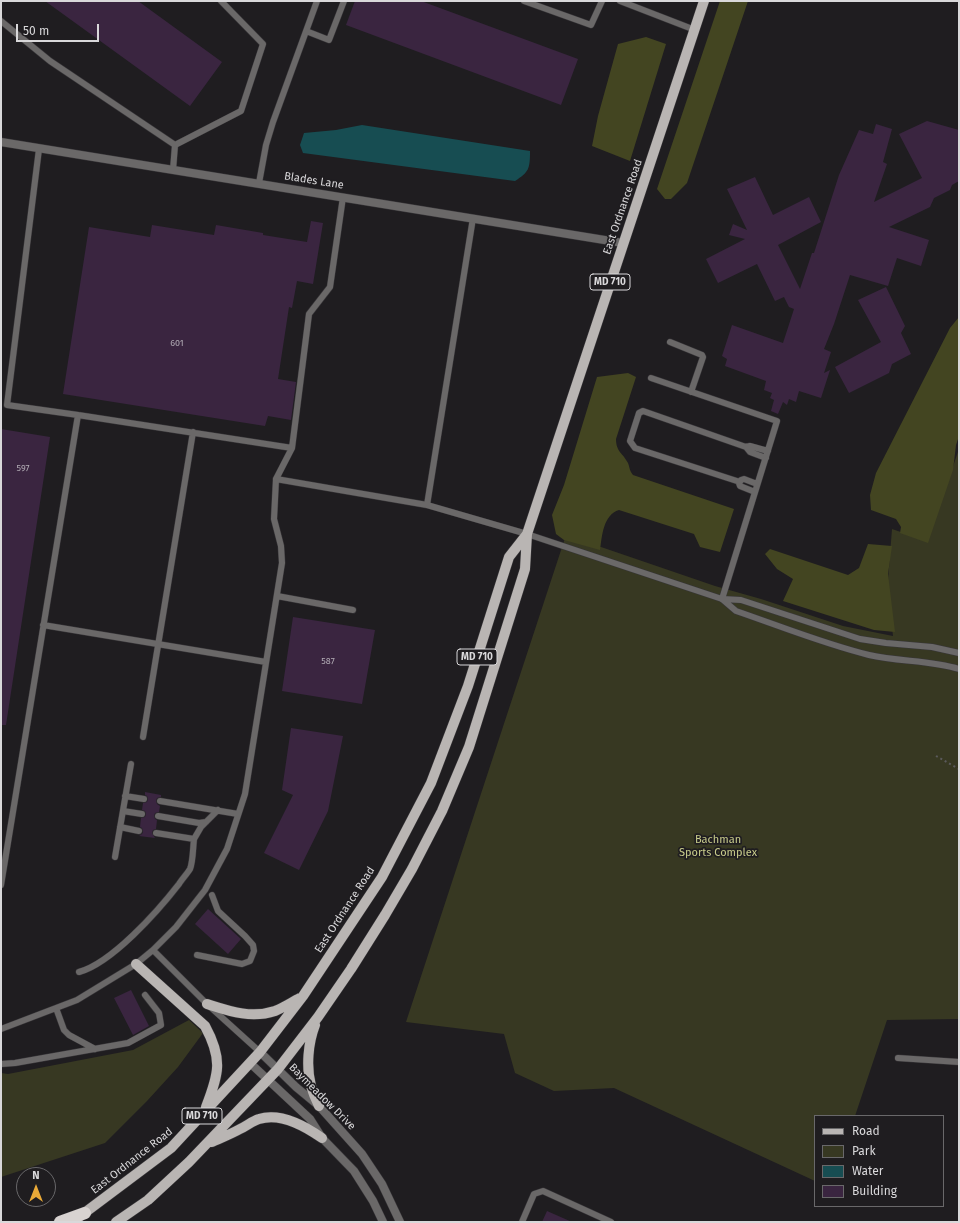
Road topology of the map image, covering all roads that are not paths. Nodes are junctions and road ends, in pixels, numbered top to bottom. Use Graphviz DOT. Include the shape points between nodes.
graph roads {
  1 [pos="221,1"];
  2 [pos="317,1"];
  3 [pos="344,1"];
  4 [pos="524,1"];
  5 [pos="602,1"];
  6 [pos="620,1"];
  7 [pos="704,1"];
  8 [pos="1,20"];
  9 [pos="695,30"];
  10 [pos="306,31"];
  11 [pos="1,142"];
  12 [pos="175,145"];
  13 [pos="39,149"];
  14 [pos="173,170"];
  15 [pos="259,184"];
  16 [pos="343,197"];
  17 [pos="473,218"];
  18 [pos="623,243"];
  19 [pos="670,342"];
  20 [pos="650,378"];
  21 [pos="691,392"];
  22 [pos="4,405"];
  23 [pos="78,414"];
  24 [pos="193,432"];
  25 [pos="746,447"];
  26 [pos="292,448"];
  27 [pos="768,451"];
  28 [pos="766,458"];
  29 [pos="276,479"];
  30 [pos="740,482"];
  31 [pos="757,484"];
  32 [pos="755,492"];
  33 [pos="428,505"];
  34 [pos="527,534"];
  35 [pos="276,596"];
  36 [pos="722,599"];
  37 [pos="354,610"];
  38 [pos="43,625"];
  39 [pos="158,644"];
  40 [pos="959,653"];
  41 [pos="266,662"];
  42 [pos="959,669"];
  43 [pos="143,737"];
  44 [pos="131,764"];
  45 [pos="125,796"];
  46 [pos="144,799"];
  47 [pos="160,801"];
  48 [pos="218,810"];
  49 [pos="123,811"];
  50 [pos="142,814"];
  51 [pos="238,814"];
  52 [pos="158,816"];
  53 [pos="206,822"];
  54 [pos="120,827"];
  55 [pos="139,830"];
  56 [pos="156,833"];
  57 [pos="194,839"];
  58 [pos="115,856"];
  59 [pos="1,885"];
  60 [pos="212,895"];
  61 [pos="153,950"];
  62 [pos="197,955"];
  63 [pos="136,964"];
  64 [pos="79,972"];
  65 [pos="145,996"];
  66 [pos="304,996"];
  67 [pos="207,1004"];
  68 [pos="56,1008"];
  69 [pos="318,1017"];
  70 [pos="1,1029"];
  71 [pos="95,1048"];
  72 [pos="260,1052"];
  73 [pos="898,1058"];
  74 [pos="959,1062"];
  75 [pos="250,1063"];
  76 [pos="1,1064"];
  77 [pos="278,1069"];
  78 [pos="268,1080"];
  79 [pos="319,1106"];
  80 [pos="204,1113"];
  81 [pos="322,1138"];
  82 [pos="208,1143"];
  83 [pos="85,1213"];
  84 [pos="60,1222"];
  85 [pos="71,1222"];
  86 [pos="116,1222"];
  87 [pos="383,1222"];
  88 [pos="400,1222"];
  89 [pos="522,1222"];
  90 [pos="611,1222"];
  1 -- 12 [label="lane" via="263,44 241,111"];
  2 -- 10 [label="lane"];
  3 -- 10 [label="lane" via="329,40"];
  4 -- 5 [label="lane" via="591,25"];
  6 -- 9 [label="lane"];
  7 -- 9 [label="main road, East Ordnance Road / MD 710"];
  8 -- 12 [label="lane" via="50,61"];
  9 -- 18 [label="main road, East Ordnance Road / MD 710"];
  10 -- 15 [label="lane" via="273,122"];
  11 -- 13 [label="street, Blades Lane"];
  12 -- 14 [label="lane"];
  13 -- 14 [label="street, Blades Lane"];
  13 -- 22 [label="lane"];
  14 -- 15 [label="street, Blades Lane"];
  15 -- 16 [label="street, Blades Lane"];
  16 -- 17 [label="street, Blades Lane"];
  16 -- 26 [label="lane" via="330,287 309,314"];
  17 -- 18 [label="street, Blades Lane"];
  17 -- 33 [label="lane"];
  18 -- 34 [label="main road, East Ordnance Road / MD 710"];
  19 -- 21 [label="lane" via="703,357"];
  20 -- 21 [label="lane"];
  21 -- 27 [label="lane" via="777,421"];
  22 -- 23 [label="lane"];
  23 -- 24 [label="lane"];
  23 -- 38 [label="lane"];
  24 -- 26 [label="lane"];
  24 -- 39 [label="lane"];
  25 -- 27 [label="lane"];
  25 -- 28 [label="lane" via="750,452"];
  25 -- 30 [label="lane" via="643,411 638,413 630,441 635,448"];
  26 -- 29 [label="lane"];
  27 -- 28 [label="lane"];
  28 -- 31 [label="lane"];
  29 -- 33 [label="lane"];
  29 -- 35 [label="lane" via="274,519 281,546 282,563"];
  30 -- 31 [label="lane" via="744,479"];
  30 -- 32 [label="lane" via="740,486"];
  31 -- 32 [label="lane"];
  32 -- 36 [label="lane"];
  33 -- 34 [label="lane"];
  34 -- 36 [label="lane"];
  34 -- 66 [label="main road, East Ordnance Road / MD 710" via="509,557 468,686 432,783 382,877"];
  34 -- 69 [label="main road, East Ordnance Road / MD 710" via="525,569 469,747 450,791 412,869 385,916"];
  35 -- 37 [label="lane"];
  35 -- 41 [label="lane"];
  36 -- 40 [label="lane" via="741,600 860,640 932,647"];
  36 -- 42 [label="lane" via="736,611 853,651 882,658 939,663"];
  38 -- 39 [label="lane"];
  38 -- 59 [label="lane"];
  39 -- 41 [label="lane"];
  39 -- 43 [label="lane"];
  41 -- 51 [label="lane" via="245,794"];
  44 -- 45 [label="lane"];
  45 -- 46 [label="lane"];
  45 -- 49 [label="lane"];
  47 -- 48 [label="lane"];
  48 -- 51 [label="lane"];
  48 -- 53 [label="lane"];
  49 -- 50 [label="lane"];
  49 -- 54 [label="lane"];
  51 -- 61 [label="lane" via="227,849 205,890 176,927"];
  52 -- 53 [label="lane"];
  53 -- 57 [label="lane"];
  54 -- 55 [label="lane"];
  54 -- 58 [label="lane"];
  56 -- 57 [label="lane"];
  57 -- 64 [label="lane" via="190,869 166,900 113,953 89,970"];
  60 -- 62 [label="lane" via="218,911 245,936 253,945 254,951 250,961 242,964"];
  61 -- 63 [label="lane"];
  61 -- 67 [label="lane"];
  63 -- 68 [label="lane" via="77,1000"];
  63 -- 80 [label="main road" via="205,1026 211,1037 216,1050 217,1075"];
  65 -- 71 [label="lane" via="159,1013 161,1025 128,1043"];
  66 -- 67 [label="main road" via="275,1011 261,1014 233,1013"];
  66 -- 72 [label="main road, East Ordnance Road / MD 710"];
  67 -- 72 [label="lane"];
  68 -- 70 [label="lane"];
  68 -- 71 [label="lane" via="64,1030"];
  69 -- 77 [label="main road, East Ordnance Road / MD 710"];
  69 -- 79 [label="main road" via="309,1047 309,1066 311,1085"];
  71 -- 76 [label="lane"];
  72 -- 75 [label="main road, East Ordnance Road / MD 710"];
  72 -- 77 [label="street, Baymeadow Drive"];
  73 -- 74 [label="lane"];
  75 -- 78 [label="street"];
  75 -- 80 [label="main road, East Ordnance Road / MD 710"];
  77 -- 78 [label="main road, East Ordnance Road / MD 710"];
  77 -- 79 [label="street, Baymeadow Drive"];
  78 -- 81 [label="street" via="310,1118"];
  78 -- 82 [label="main road, East Ordnance Road / MD 710"];
  79 -- 88 [label="street, Baymeadow Drive" via="362,1154 382,1184"];
  80 -- 83 [label="main road, East Ordnance Road / MD 710" via="171,1148"];
  81 -- 82 [label="main road" via="301,1124 268,1117"];
  81 -- 87 [label="street" via="354,1171 373,1200"];
  82 -- 86 [label="main road, East Ordnance Road / MD 710" via="148,1200"];
  83 -- 84 [label="highway"];
  83 -- 85 [label="main road, East Ordnance Road / MD 710"];
  89 -- 90 [label="lane" via="534,1194 543,1191"];
}
